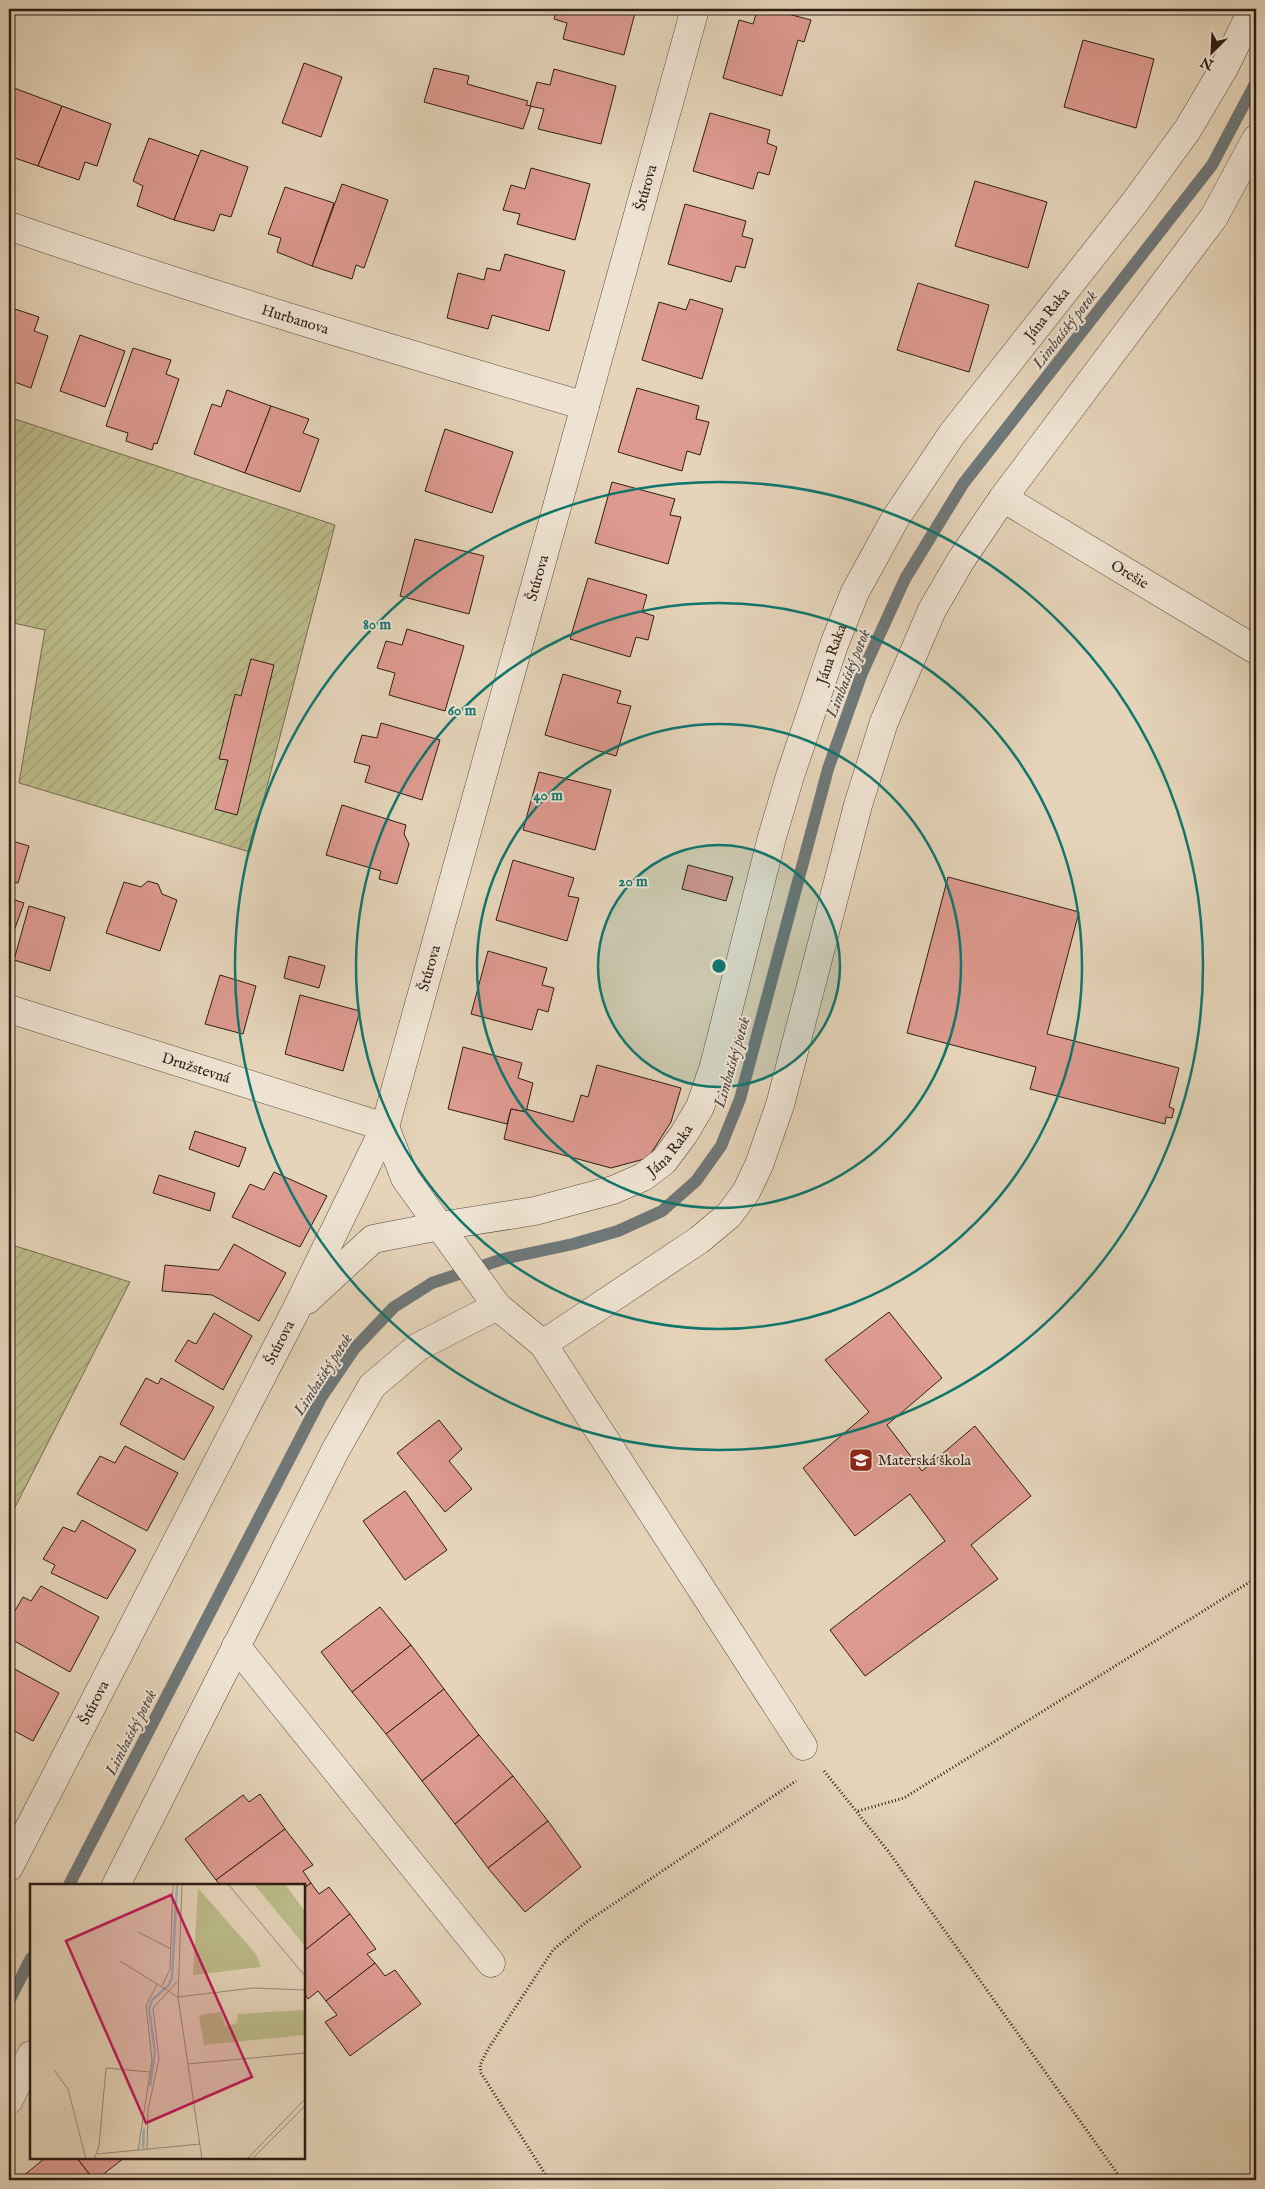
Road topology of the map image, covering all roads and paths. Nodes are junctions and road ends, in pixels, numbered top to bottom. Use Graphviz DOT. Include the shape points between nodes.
graph roads {
  1 [pos="695,9"];
  2 [pos="1253,9"];
  3 [pos="1256,139"];
  4 [pos="9,226"];
  5 [pos="585,406"];
  6 [pos="1004,498"];
  7 [pos="1256,650"];
  8 [pos="9,1010"];
  9 [pos="384,1127"];
  10 [pos="440,1226"];
  11 [pos="497,1306"];
  12 [pos="296,1310"];
  13 [pos="543,1344"];
  14 [pos="1256,1578"];
  15 [pos="236,1646"];
  16 [pos="811,1756"];
  17 [pos="858,1811"];
  18 [pos="9,1867"];
  19 [pos="117,1884"];
  20 [pos="491,1963"];
  21 [pos="30,2057"];
  22 [pos="9,2100"];
  23 [pos="549,2180"];
  24 [pos="1122,2180"];
  1 -- 5 [label="street, Štúrova"];
  2 -- 10 [label="street, Jána Raka" via="1224,68 1188,129 1135,202 952,434 895,519 855,592 790,776 714,1066 700,1107 684,1134 664,1161 643,1177 614,1190 535,1211"];
  3 -- 6 [label="street" via="1214,216"];
  4 -- 5 [label="street, Hurbanova" via="347,337"];
  5 -- 9 [label="street, Štúrova"];
  6 -- 7 [label="street, Orešie"];
  6 -- 13 [label="street" via="961,560 932,610 884,722 858,805 780,1106 746,1192 729,1215 699,1240"];
  8 -- 9 [label="street, Družstevná"];
  9 -- 10 [label="street" via="405,1178"];
  9 -- 12 [label="street, Štúrova"];
  10 -- 11 [label="street"];
  10 -- 12 [label="street, Jána Raka" via="373,1240"];
  11 -- 13 [label="street"];
  11 -- 15 [label="street" via="418,1347 372,1386 336,1449"];
  12 -- 18 [label="street, Štúrova"];
  13 -- 16 [label="street"];
  14 -- 17 [label="path" via="904,1798"];
  15 -- 19 [label="street"];
  15 -- 20 [label="street"];
  16 -- 17 [label="path"];
  16 -- 23 [label="path" via="553,1950 488,2048 480,2065 481,2073"];
  17 -- 24 [label="path"];
  21 -- 22 [label="street"];
}
